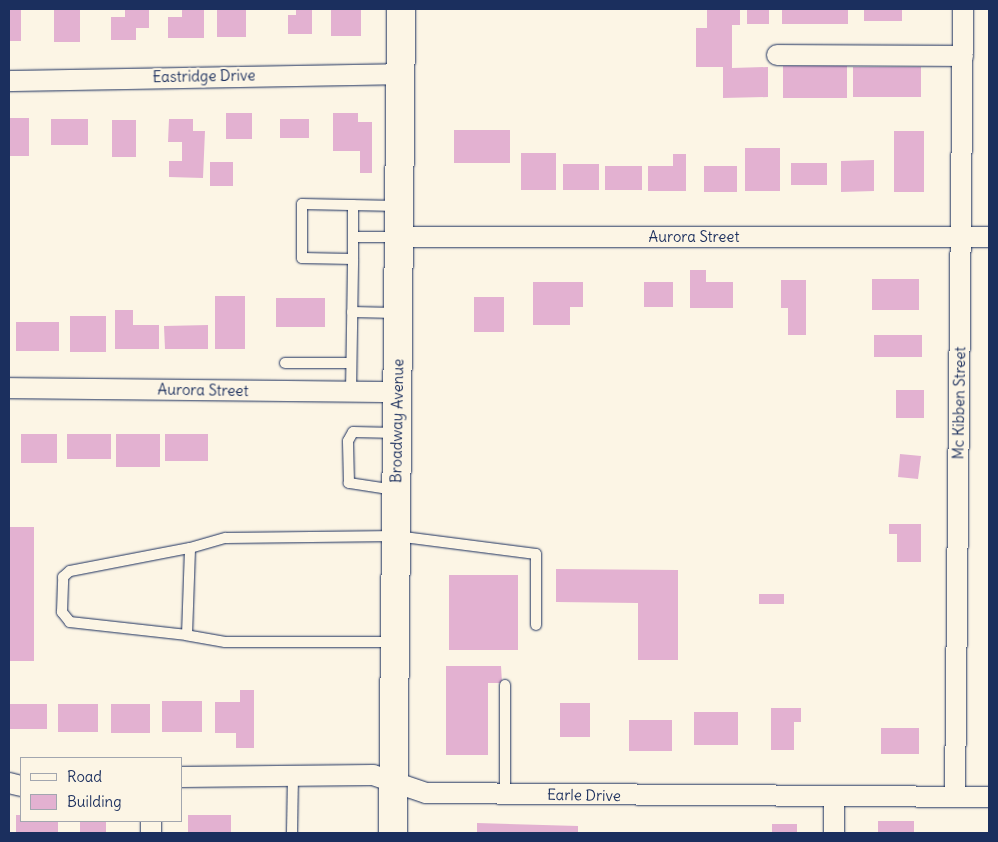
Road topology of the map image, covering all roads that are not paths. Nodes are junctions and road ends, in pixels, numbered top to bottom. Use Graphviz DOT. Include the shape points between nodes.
graph roads {
  1 [pos="400,9"];
  2 [pos="963,9"];
  3 [pos="777,55"];
  4 [pos="963,56"];
  5 [pos="400,74"];
  6 [pos="9,81"];
  7 [pos="353,205"];
  8 [pos="399,206"];
  9 [pos="353,237"];
  10 [pos="398,237"];
  11 [pos="961,237"];
  12 [pos="989,237"];
  13 [pos="353,259"];
  14 [pos="352,312"];
  15 [pos="398,313"];
  16 [pos="285,363"];
  17 [pos="351,363"];
  18 [pos="9,388"];
  19 [pos="351,392"];
  20 [pos="397,392"];
  21 [pos="397,433"];
  22 [pos="396,490"];
  23 [pos="396,536"];
  24 [pos="190,548"];
  25 [pos="536,625"];
  26 [pos="188,635"];
  27 [pos="394,642"];
  28 [pos="505,685"];
  29 [pos="292,774"];
  30 [pos="182,777"];
  31 [pos="393,784"];
  32 [pos="505,794"];
  33 [pos="955,797"];
  34 [pos="989,797"];
  35 [pos="834,798"];
  36 [pos="292,833"];
  37 [pos="393,833"];
  38 [pos="834,833"];
  1 -- 5 [label="main road, Broadway Avenue"];
  2 -- 4 [label="street, Mc Kibben Street"];
  3 -- 4 [label="street"];
  4 -- 11 [label="street, Mc Kibben Street"];
  5 -- 6 [label="street, Eastridge Drive"];
  5 -- 8 [label="main road, Broadway Avenue"];
  7 -- 8 [label="lane"];
  7 -- 9 [label="lane"];
  7 -- 13 [label="lane" via="302,204 302,258"];
  8 -- 10 [label="main road, Broadway Avenue"];
  9 -- 10 [label="lane"];
  9 -- 13 [label="lane"];
  10 -- 11 [label="street, Aurora Street"];
  10 -- 15 [label="main road, Broadway Avenue"];
  11 -- 12 [label="street, Aurora Street"];
  11 -- 33 [label="street, Mc Kibben Street"];
  13 -- 14 [label="lane"];
  14 -- 15 [label="lane"];
  14 -- 17 [label="lane"];
  15 -- 20 [label="main road, Broadway Avenue"];
  16 -- 17 [label="lane"];
  17 -- 19 [label="lane"];
  18 -- 19 [label="street, Aurora Street"];
  19 -- 20 [label="street, Aurora Street"];
  20 -- 21 [label="main road, Broadway Avenue"];
  21 -- 22 [label="main road, Broadway Avenue"];
  21 -- 22 [label="lane" via="353,432 348,441 349,483"];
  22 -- 23 [label="main road, Broadway Avenue"];
  23 -- 24 [label="lane" via="226,538"];
  23 -- 25 [label="lane" via="536,554"];
  23 -- 27 [label="main road, Broadway Avenue"];
  24 -- 26 [label="lane"];
  24 -- 26 [label="lane" via="70,571 63,578 62,612 70,622"];
  26 -- 27 [label="lane" via="225,642"];
  27 -- 31 [label="main road, Broadway Avenue"];
  28 -- 32 [label="lane"];
  29 -- 30 [label="street, Earle Drive"];
  29 -- 31 [label="street, Earle Drive" via="373,775"];
  29 -- 36 [label="lane"];
  31 -- 32 [label="street, Earle Drive" via="426,793"];
  31 -- 37 [label="main road, Broadway Avenue"];
  32 -- 35 [label="street, Earle Drive"];
  33 -- 34 [label="street, Earle Drive"];
  33 -- 35 [label="street, Earle Drive"];
  35 -- 38 [label="street"];
}
